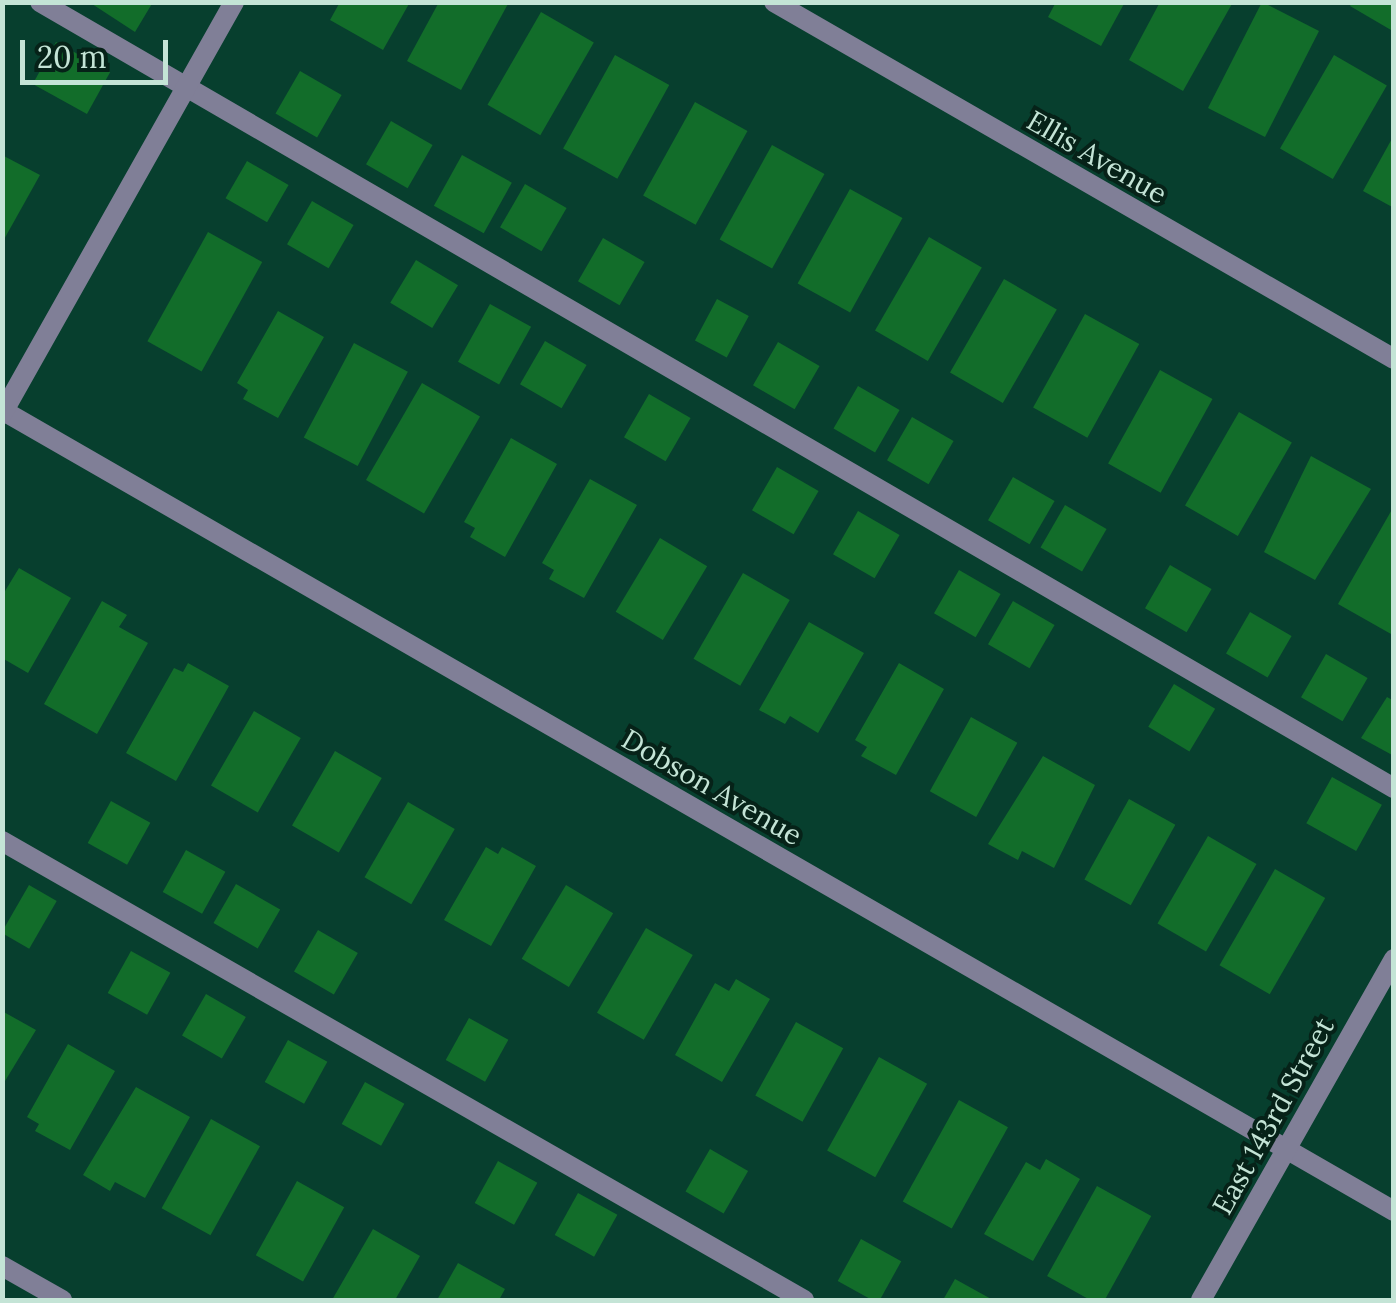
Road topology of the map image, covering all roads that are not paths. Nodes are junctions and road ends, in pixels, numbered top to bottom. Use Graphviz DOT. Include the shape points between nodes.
graph roads {
  1 [pos="40,2"];
  2 [pos="234,2"];
  3 [pos="774,2"];
  4 [pos="187,86"];
  5 [pos="1394,359"];
  6 [pos="3,412"];
  7 [pos="1394,788"];
  8 [pos="2,841"];
  9 [pos="1394,959"];
  10 [pos="1286,1149"];
  11 [pos="1394,1211"];
  12 [pos="2,1266"];
  13 [pos="62,1300"];
  14 [pos="804,1300"];
  15 [pos="1201,1300"];
  1 -- 4 [label="street"];
  2 -- 4 [label="street"];
  3 -- 5 [label="street, Ellis Avenue"];
  4 -- 6 [label="street"];
  4 -- 7 [label="street"];
  6 -- 10 [label="street, Dobson Avenue"];
  8 -- 14 [label="street"];
  9 -- 10 [label="street, East 143rd Street"];
  10 -- 11 [label="street, Dobson Avenue"];
  10 -- 15 [label="street, East 143rd Street"];
  12 -- 13 [label="street"];
}
